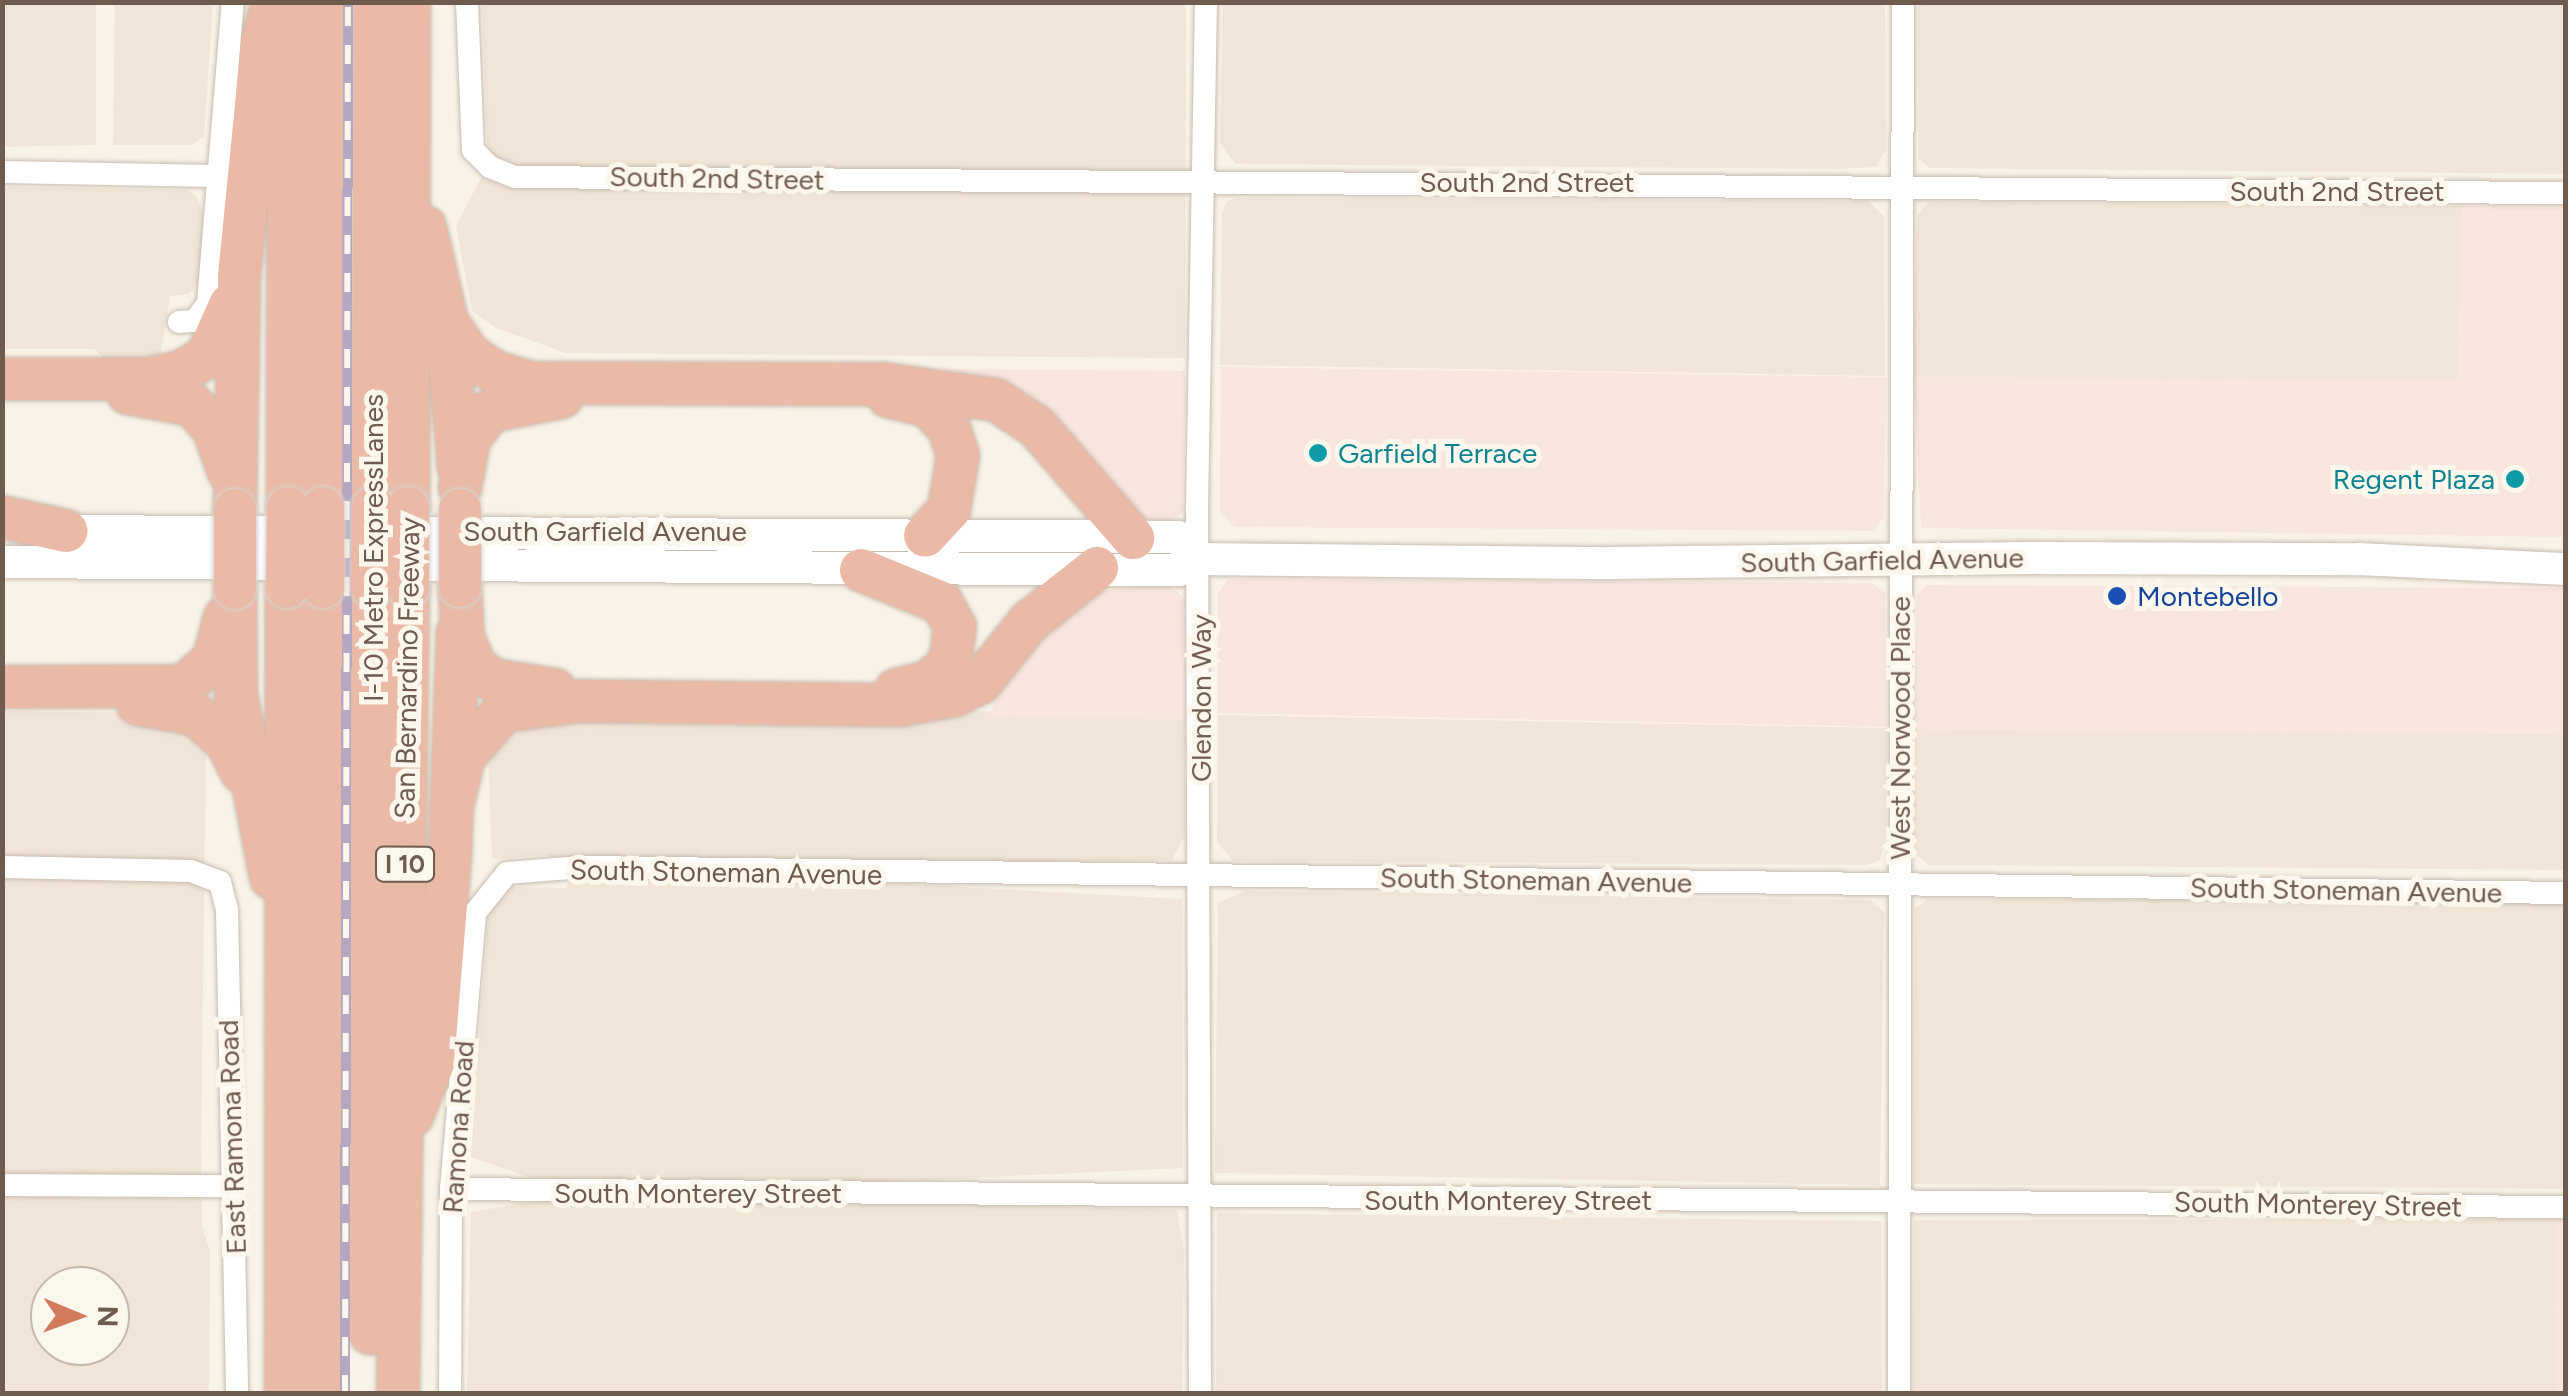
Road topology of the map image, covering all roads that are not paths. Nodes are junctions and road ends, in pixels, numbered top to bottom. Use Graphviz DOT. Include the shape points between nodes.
graph roads {
  1 [pos="233,2"];
  2 [pos="272,2"];
  3 [pos="289,2"];
  4 [pos="326,2"];
  5 [pos="375,2"];
  6 [pos="409,2"];
  7 [pos="466,2"];
  8 [pos="1206,2"];
  9 [pos="1903,2"];
  10 [pos="409,158"];
  11 [pos="2,172"];
  12 [pos="216,176"];
  13 [pos="1203,181"];
  14 [pos="1902,187"];
  15 [pos="2566,193"];
  16 [pos="239,276"];
  17 [pos="180,322"];
  18 [pos="448,322"];
  19 [pos="2,379"];
  20 [pos="2,392"];
  21 [pos="460,499"];
  22 [pos="235,500"];
  23 [pos="306,508"];
  24 [pos="391,508"];
  25 [pos="2,517"];
  26 [pos="2,530"];
  27 [pos="67,531"];
  28 [pos="925,536"];
  29 [pos="1134,538"];
  30 [pos="1197,559"];
  31 [pos="1901,560"];
  32 [pos="2,562"];
  33 [pos="1097,568"];
  34 [pos="2566,569"];
  35 [pos="861,570"];
  36 [pos="460,586"];
  37 [pos="305,587"];
  38 [pos="390,587"];
  39 [pos="235,588"];
  40 [pos="2,688"];
  41 [pos="2,702"];
  42 [pos="250,788"];
  43 [pos="451,811"];
  44 [pos="2,868"];
  45 [pos="506,873"];
  46 [pos="1199,877"];
  47 [pos="1899,884"];
  48 [pos="2566,893"];
  49 [pos="287,936"];
  50 [pos="402,1141"];
  51 [pos="2,1186"];
  52 [pos="231,1186"];
  53 [pos="451,1189"];
  54 [pos="1200,1195"];
  55 [pos="1900,1198"];
  56 [pos="2566,1207"];
  57 [pos="237,1394"];
  58 [pos="286,1394"];
  59 [pos="322,1394"];
  60 [pos="370,1394"];
  61 [pos="398,1394"];
  62 [pos="450,1394"];
  63 [pos="1200,1394"];
  64 [pos="1899,1394"];
  1 -- 12 [label="street"];
  2 -- 16 [label="highway"];
  3 -- 23 [label="highway"];
  4 -- 23 [label="highway, I-10 Metro ExpressLanes"];
  5 -- 24 [label="highway, I-10 Metro ExpressLanes"];
  6 -- 10 [label="highway, San Bernardino Freeway"];
  7 -- 13 [label="street, South 2nd Street" via="473,150 490,167 515,176"];
  8 -- 13 [label="street, Glendon Way"];
  9 -- 14 [label="street, West Norwood Place"];
  10 -- 18 [label="highway"];
  10 -- 24 [label="highway, San Bernardino Freeway"];
  11 -- 12 [label="street"];
  12 -- 17 [label="street" via="208,303 195,321"];
  13 -- 14 [label="street, South 2nd Street"];
  13 -- 30 [label="street, Glendon Way"];
  14 -- 15 [label="street, South 2nd Street"];
  14 -- 31 [label="street, West Norwood Place"];
  16 -- 19 [label="highway" via="215,344 181,372 146,379"];
  16 -- 22 [label="highway"];
  18 -- 21 [label="highway"];
  18 -- 29 [label="highway" via="469,355 494,372 532,382 884,384 996,400 1037,426"];
  20 -- 22 [label="highway" via="159,394 193,404 214,430"];
  21 -- 28 [label="highway" via="470,439 490,410 514,402 558,396 893,396 928,406 949,428 958,456 949,510"];
  21 -- 36 [label="highway, bridge"];
  22 -- 39 [label="highway, bridge"];
  23 -- 37 [label="highway, bridge"];
  24 -- 38 [label="highway, I-10 Metro ExpressLanes, bridge"];
  25 -- 27 [label="highway"];
  26 -- 27 [label="main road, South Garfield Avenue"];
  27 -- 28 [label="main road, South Garfield Avenue"];
  28 -- 29 [label="main road, South Garfield Avenue"];
  29 -- 30 [label="main road, South Garfield Avenue" via="1178,538"];
  30 -- 31 [label="main road, South Garfield Avenue"];
  30 -- 33 [label="main road, South Garfield Avenue" via="1179,570"];
  30 -- 46 [label="street, Glendon Way"];
  31 -- 34 [label="main road, South Garfield Avenue" via="2359,559"];
  31 -- 47 [label="street, West Norwood Place"];
  32 -- 35 [label="main road, South Garfield Avenue"];
  33 -- 35 [label="main road, South Garfield Avenue"];
  33 -- 43 [label="highway" via="1030,622 980,683 955,696 900,705 579,701 504,711 464,756"];
  35 -- 36 [label="highway" via="942,603 956,646 929,682 893,690 526,690 493,680 476,666 464,639"];
  36 -- 43 [label="highway"];
  37 -- 49 [label="highway"];
  37 -- 59 [label="highway, I-10 Metro ExpressLanes"];
  38 -- 50 [label="highway, San Bernardino Freeway / I 10"];
  38 -- 60 [label="highway, I-10 Metro ExpressLanes"];
  39 -- 40 [label="highway" via="214,659 184,686"];
  39 -- 42 [label="highway" via="236,694"];
  41 -- 42 [label="highway" via="164,704 195,714 226,741"];
  42 -- 49 [label="highway"];
  43 -- 50 [label="highway" via="433,1063"];
  44 -- 52 [label="street, East Ramona Road" via="191,870 220,882 227,910"];
  45 -- 46 [label="street, South Stoneman Avenue" via="582,867"];
  45 -- 53 [label="street, Ramona Road" via="474,913"];
  46 -- 47 [label="street, South Stoneman Avenue"];
  46 -- 54 [label="street, Glendon Way"];
  47 -- 48 [label="street, South Stoneman Avenue"];
  47 -- 55 [label="street, West Norwood Place"];
  49 -- 58 [label="highway"];
  50 -- 61 [label="highway, San Bernardino Freeway / I 10"];
  51 -- 52 [label="street"];
  52 -- 57 [label="street, East Ramona Road"];
  53 -- 54 [label="street, South Monterey Street"];
  53 -- 62 [label="street, Ramona Road"];
  54 -- 55 [label="street, South Monterey Street" via="1387,1201"];
  54 -- 63 [label="street, Glendon Way"];
  55 -- 56 [label="street, South Monterey Street"];
  55 -- 64 [label="street, West Norwood Place"];
}
